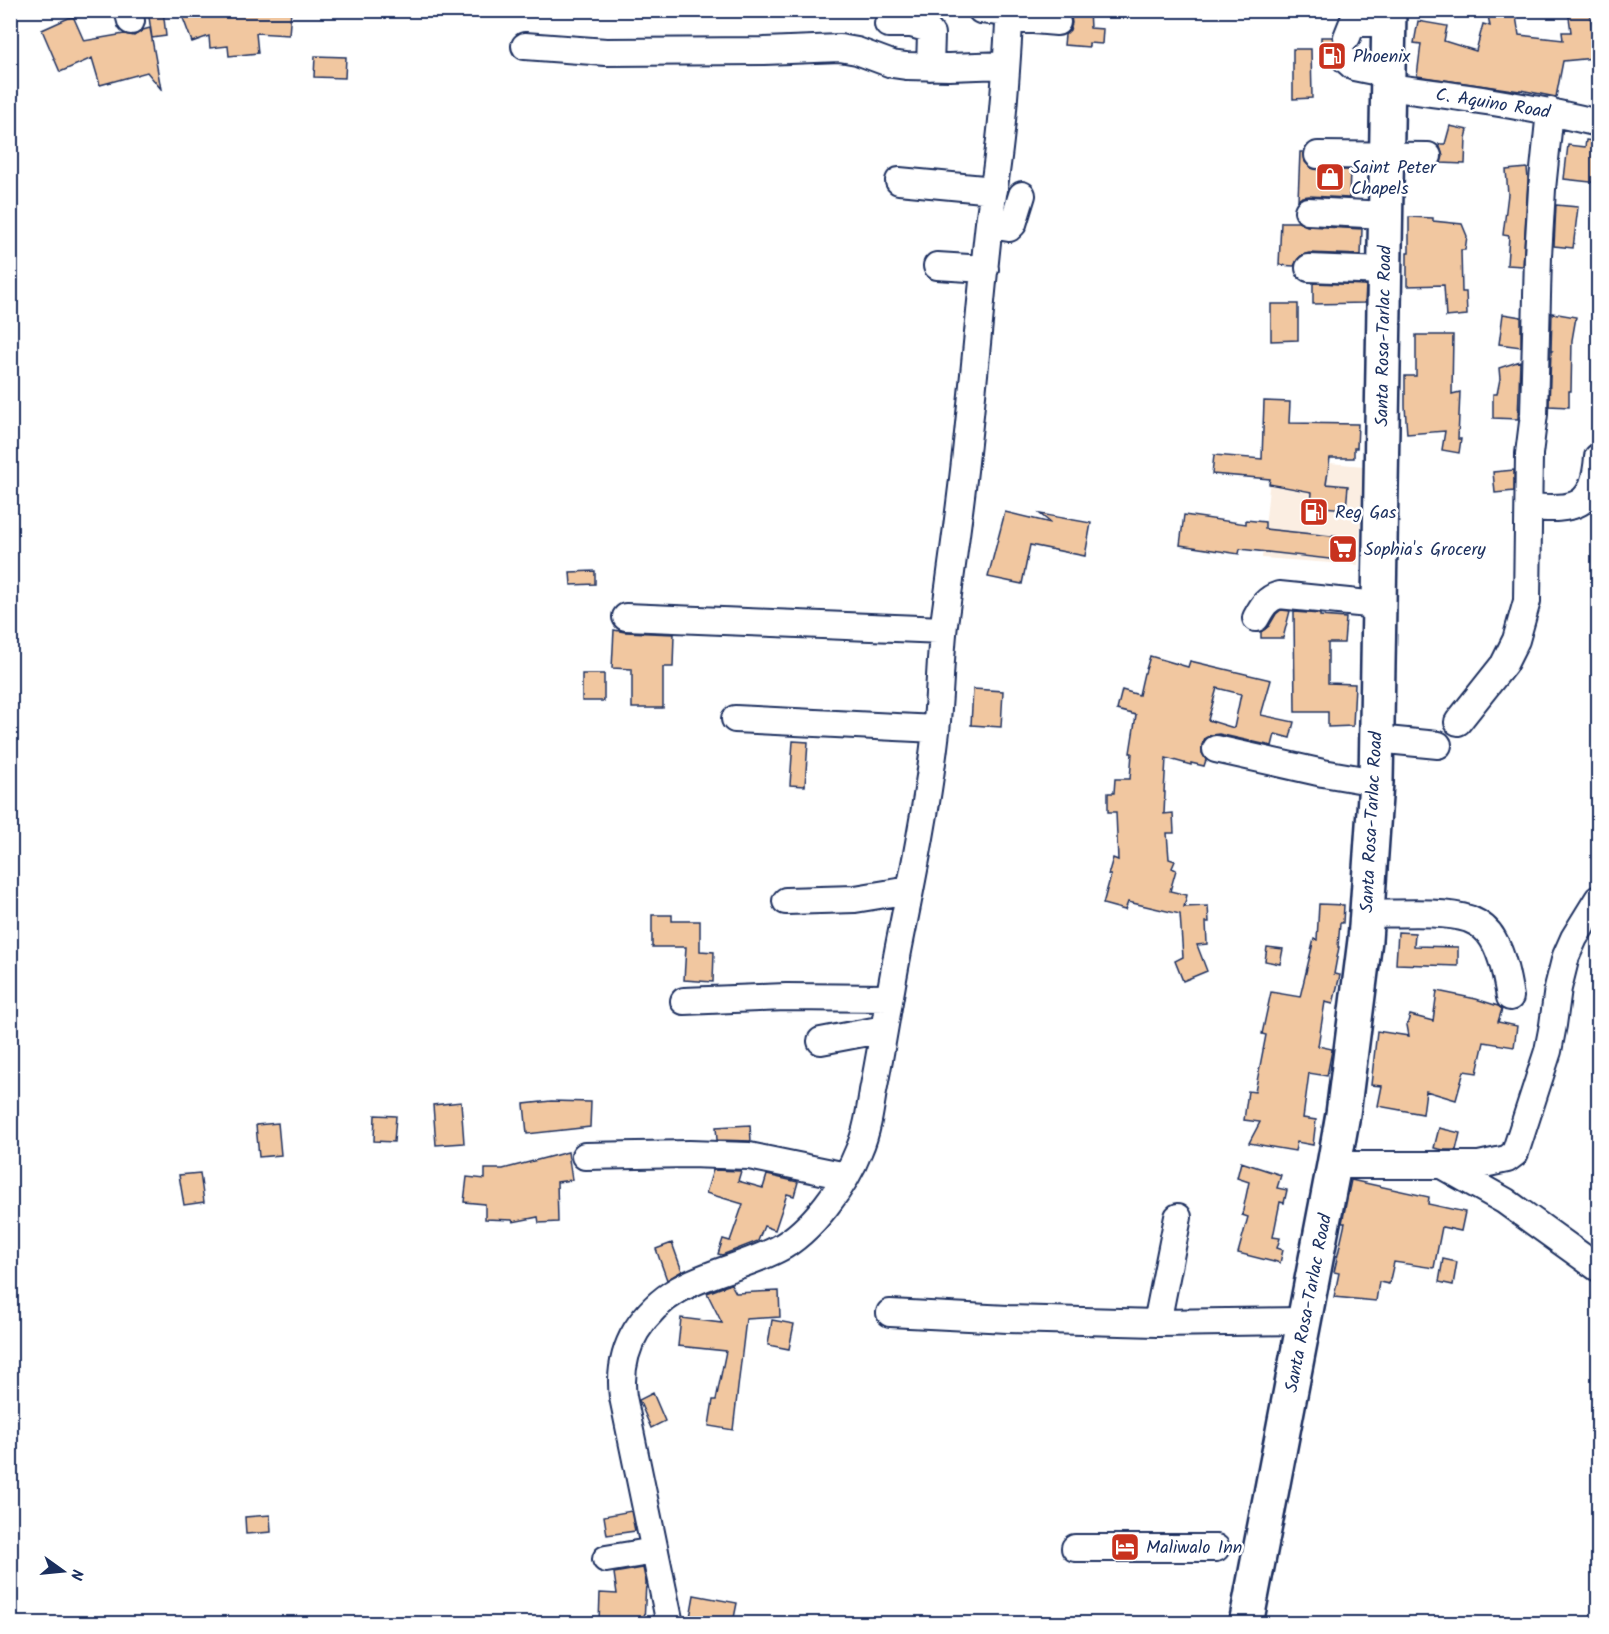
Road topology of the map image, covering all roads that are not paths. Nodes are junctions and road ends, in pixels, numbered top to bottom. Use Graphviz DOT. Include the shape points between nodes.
graph roads {
  1 [pos="981,10"];
  2 [pos="1010,14"];
  3 [pos="1389,17"];
  4 [pos="1057,22"];
  5 [pos="888,24"];
  6 [pos="525,46"];
  7 [pos="1006,65"];
  8 [pos="930,66"];
  9 [pos="1387,81"];
  10 [pos="1550,111"];
  11 [pos="1599,123"];
  12 [pos="1386,154"];
  13 [pos="1318,155"];
  14 [pos="1428,156"];
  15 [pos="899,181"];
  16 [pos="994,190"];
  17 [pos="1022,195"];
  18 [pos="1308,211"];
  19 [pos="1386,215"];
  20 [pos="989,225"];
  21 [pos="937,266"];
  22 [pos="1309,268"];
  23 [pos="985,269"];
  24 [pos="1384,271"];
  25 [pos="1599,458"];
  26 [pos="1529,507"];
  27 [pos="1378,605"];
  28 [pos="626,617"];
  29 [pos="1256,618"];
  30 [pos="943,630"];
  31 [pos="735,719"];
  32 [pos="1458,722"];
  33 [pos="936,729"];
  34 [pos="1376,739"];
  35 [pos="1438,745"];
  36 [pos="1216,749"];
  37 [pos="1376,782"];
  38 [pos="910,891"];
  39 [pos="1599,898"];
  40 [pos="786,901"];
  41 [pos="1367,914"];
  42 [pos="1510,997"];
  43 [pos="889,998"];
  44 [pos="684,1001"];
  45 [pos="884,1029"];
  46 [pos="821,1041"];
  47 [pos="585,1156"];
  48 [pos="1334,1165"];
  49 [pos="1440,1165"];
  50 [pos="846,1176"];
  51 [pos="1178,1217"];
  52 [pos="1599,1268"];
  53 [pos="890,1313"];
  54 [pos="1304,1321"];
  55 [pos="1157,1323"];
  56 [pos="1075,1548"];
  57 [pos="1216,1548"];
  58 [pos="655,1551"];
  59 [pos="606,1559"];
  60 [pos="670,1623"];
  61 [pos="1246,1623"];
  1 -- 2 [label="street"];
  2 -- 4 [label="street"];
  2 -- 7 [label="street"];
  3 -- 9 [label="highway, Santa Rosa-Tarlac Road"];
  3 -- 9 [label="street, C. Aquino Road" via="1353,21 1346,48 1354,68"];
  5 -- 8 [label="street" via="926,28 931,34"];
  6 -- 8 [label="street" via="606,52 840,48 892,64"];
  7 -- 8 [label="street"];
  7 -- 16 [label="street"];
  9 -- 10 [label="street, C. Aquino Road"];
  9 -- 12 [label="highway, Santa Rosa-Tarlac Road"];
  10 -- 11 [label="street, C. Aquino Road"];
  10 -- 26 [label="street" via="1539,233"];
  12 -- 13 [label="street"];
  12 -- 14 [label="street"];
  12 -- 19 [label="highway, Santa Rosa-Tarlac Road"];
  15 -- 16 [label="street"];
  16 -- 20 [label="street"];
  17 -- 20 [label="street" via="1009,228"];
  18 -- 19 [label="street"];
  19 -- 24 [label="highway, Santa Rosa-Tarlac Road"];
  20 -- 23 [label="street"];
  21 -- 23 [label="street"];
  22 -- 24 [label="street"];
  23 -- 30 [label="street"];
  24 -- 27 [label="highway, Santa Rosa-Tarlac Road"];
  25 -- 26 [label="street" via="1593,487 1585,500 1568,507"];
  26 -- 32 [label="street" via="1528,589 1521,627 1504,664"];
  27 -- 29 [label="street" via="1279,595 1262,605"];
  27 -- 34 [label="highway, Santa Rosa-Tarlac Road"];
  28 -- 30 [label="street"];
  30 -- 33 [label="street"];
  31 -- 33 [label="street"];
  33 -- 38 [label="street"];
  34 -- 35 [label="street"];
  34 -- 37 [label="highway, Santa Rosa-Tarlac Road"];
  36 -- 37 [label="street"];
  37 -- 41 [label="highway, Santa Rosa-Tarlac Road"];
  38 -- 40 [label="street" via="855,899"];
  38 -- 43 [label="street"];
  39 -- 49 [label="street" via="1566,957 1548,1051 1515,1153 1507,1159 1479,1165"];
  41 -- 42 [label="street" via="1452,916 1477,923 1495,941"];
  41 -- 48 [label="highway, Santa Rosa-Tarlac Road"];
  43 -- 44 [label="street"];
  43 -- 45 [label="street"];
  45 -- 46 [label="street"];
  45 -- 50 [label="street" via="863,1139"];
  47 -- 50 [label="street" via="749,1156"];
  48 -- 49 [label="street"];
  48 -- 54 [label="highway, Santa Rosa-Tarlac Road"];
  49 -- 52 [label="street" via="1505,1201"];
  50 -- 58 [label="street" via="809,1225 788,1242 677,1290 650,1311 630,1341 622,1389"];
  51 -- 55 [label="street"];
  53 -- 55 [label="street"];
  54 -- 55 [label="street"];
  54 -- 61 [label="highway, Santa Rosa-Tarlac Road"];
  56 -- 57 [label="street"];
  58 -- 59 [label="street"];
  58 -- 60 [label="street"];
}
